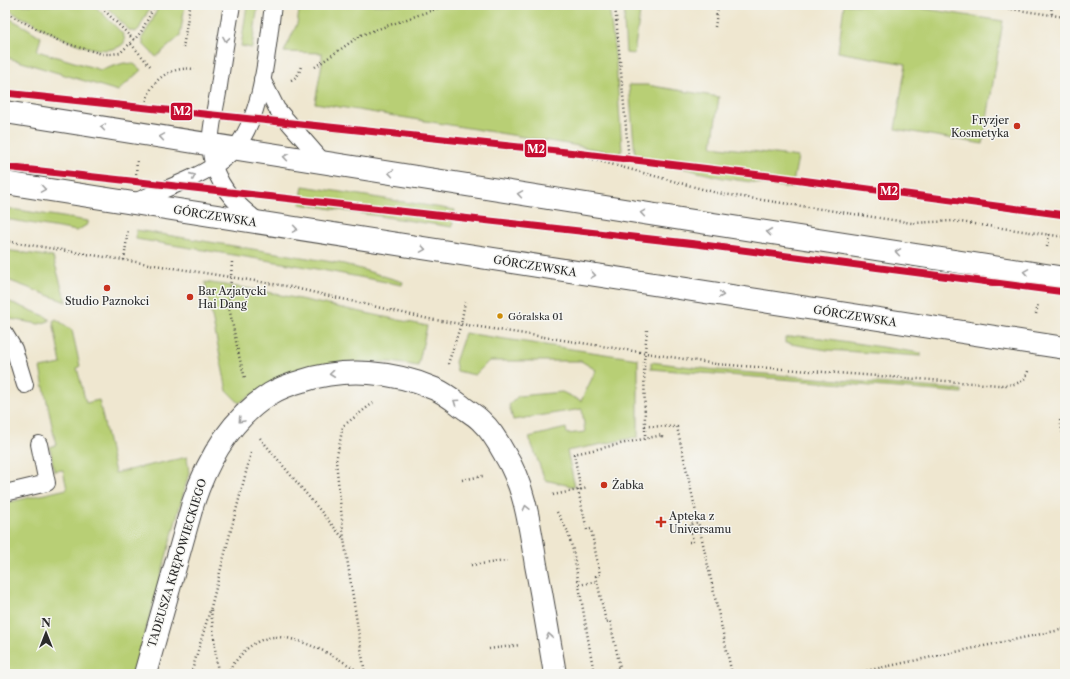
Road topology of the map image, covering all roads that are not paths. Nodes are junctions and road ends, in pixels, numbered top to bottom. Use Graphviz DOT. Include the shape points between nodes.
graph roads {
  1 [pos="232,5"];
  2 [pos="273,5"];
  3 [pos="262,79"];
  4 [pos="5,112"];
  5 [pos="235,149"];
  6 [pos="212,155"];
  7 [pos="324,163"];
  8 [pos="5,183"];
  9 [pos="132,203"];
  10 [pos="260,223"];
  11 [pos="1065,278"];
  12 [pos="5,334"];
  13 [pos="1065,348"];
  14 [pos="25,385"];
  15 [pos="39,444"];
  16 [pos="5,493"];
  17 [pos="145,674"];
  18 [pos="555,674"];
  1 -- 6 [label="lane, one-way" via="213,123"];
  2 -- 3 [label="lane"];
  3 -- 5 [label="lane" via="243,139"];
  3 -- 7 [label="lane" via="277,109"];
  6 -- 4 [label="main road, one-way"];
  5 -- 6 [label="main road"];
  7 -- 5 [label="main road, one-way"];
  9 -- 6 [label="lane, one-way" via="197,175"];
  6 -- 10 [label="lane" via="224,189"];
  11 -- 7 [label="main road, one-way"];
  8 -- 9 [label="main road, GÓRCZEWSKA, one-way"];
  9 -- 10 [label="main road, GÓRCZEWSKA"];
  10 -- 13 [label="main road, GÓRCZEWSKA, one-way"];
  12 -- 14 [label="lane" via="14,348"];
  15 -- 16 [label="lane" via="47,483"];
  18 -- 17 [label="main road, TADEUSZA KRĘPOWIECKIEGO, one-way" via="530,525 522,493 506,454 482,422 454,400 436,390 401,378 367,373 313,377 270,394 228,435 215,452 200,481 193,503"];
}
